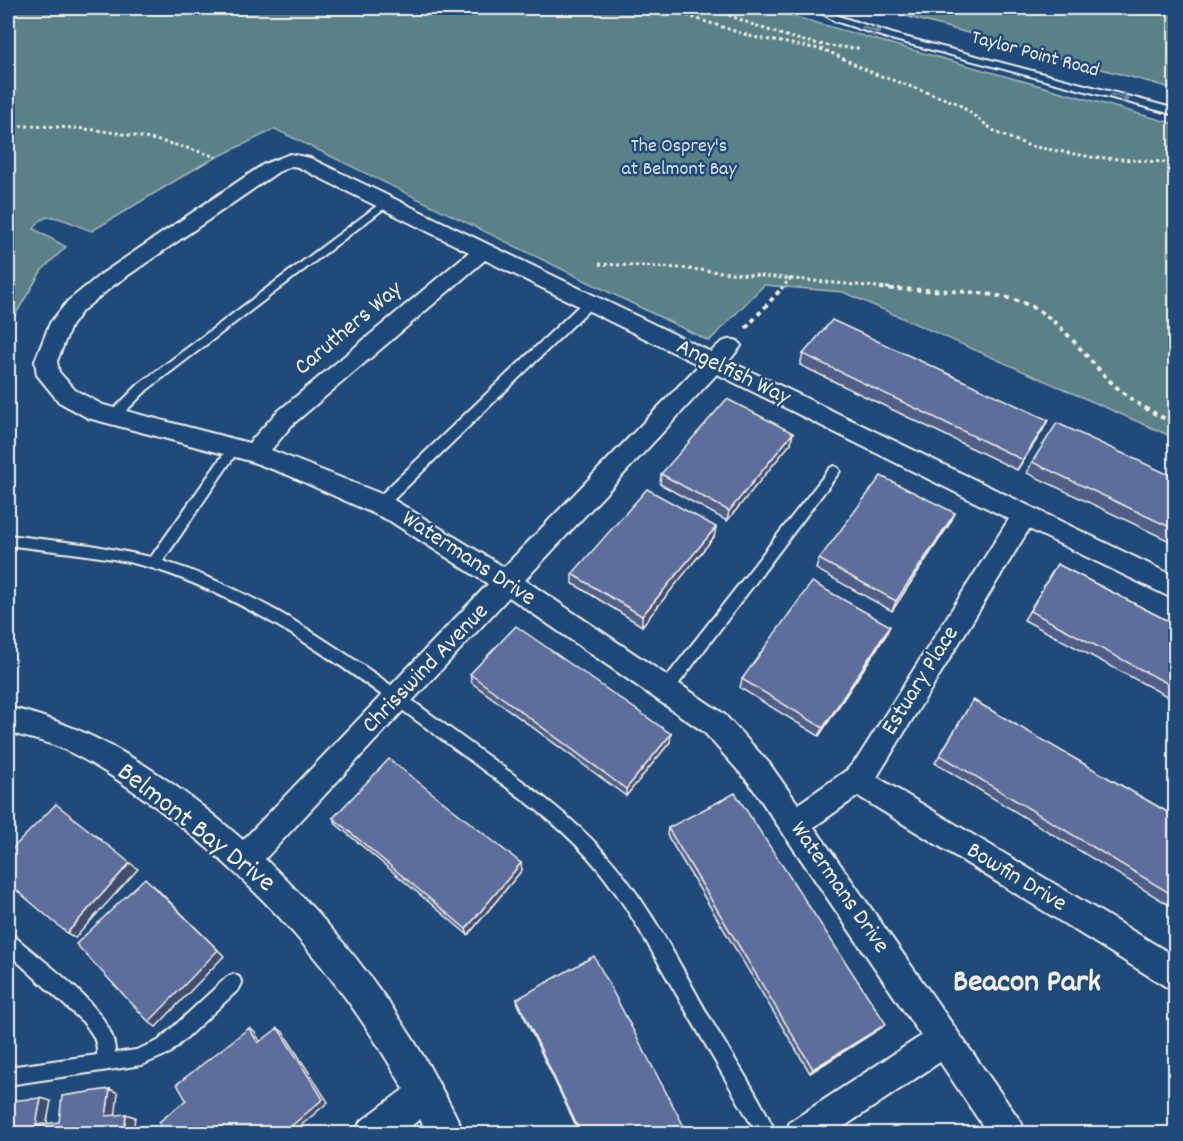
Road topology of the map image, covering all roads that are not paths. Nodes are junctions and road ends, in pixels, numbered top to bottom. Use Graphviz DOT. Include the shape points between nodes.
graph roads {
  1 [pos="817,8"];
  2 [pos="1176,112"];
  3 [pos="290,160"];
  4 [pos="386,202"];
  5 [pos="484,250"];
  6 [pos="590,302"];
  7 [pos="722,355"];
  8 [pos="113,417"];
  9 [pos="244,450"];
  10 [pos="834,471"];
  11 [pos="380,504"];
  12 [pos="1024,516"];
  13 [pos="8,540"];
  14 [pos="154,563"];
  15 [pos="508,583"];
  16 [pos="1176,589"];
  17 [pos="666,689"];
  18 [pos="399,698"];
  19 [pos="8,720"];
  20 [pos="857,780"];
  21 [pos="794,824"];
  22 [pos="244,860"];
  23 [pos="8,942"];
  24 [pos="1176,975"];
  25 [pos="233,983"];
  26 [pos="944,1041"];
  27 [pos="104,1063"];
  28 [pos="8,1076"];
  29 [pos="426,1094"];
  30 [pos="372,1134"];
  31 [pos="447,1134"];
  32 [pos="767,1134"];
  33 [pos="802,1134"];
  34 [pos="1009,1134"];
  1 -- 2 [label="lane, Taylor Point Road, one-way" via="890,36"];
  3 -- 4 [label="street, Angelfish Way" via="311,165"];
  3 -- 8 [label="street, Watermans Drive" via="271,168 140,255 91,292 61,323 46,361 48,375 55,386 81,405"];
  4 -- 5 [label="street, Angelfish Way"];
  4 -- 8 [label="lane" via="143,387"];
  5 -- 6 [label="street, Angelfish Way"];
  5 -- 9 [label="street, Caruthers Way"];
  6 -- 7 [label="street, Angelfish Way"];
  6 -- 11 [label="lane"];
  7 -- 12 [label="street, Angelfish Way"];
  7 -- 15 [label="street, Chrisswind Avenue"];
  8 -- 9 [label="street, Watermans Drive"];
  9 -- 11 [label="street, Watermans Drive"];
  9 -- 14 [label="lane"];
  10 -- 17 [label="lane"];
  11 -- 15 [label="street, Watermans Drive"];
  12 -- 16 [label="street, Angelfish Way"];
  12 -- 20 [label="street, Estuary Place"];
  13 -- 14 [label="lane" via="125,555"];
  14 -- 18 [label="lane" via="275,614"];
  15 -- 17 [label="street, Watermans Drive"];
  15 -- 18 [label="street, Chrisswind Avenue"];
  17 -- 21 [label="street, Watermans Drive" via="714,723 733,742"];
  18 -- 22 [label="street, Chrisswind Avenue"];
  18 -- 32 [label="lane" via="527,795 596,855 643,919"];
  19 -- 22 [label="street, Belmont Bay Drive" via="71,739 102,756 144,782"];
  20 -- 21 [label="street, Estuary Place"];
  20 -- 24 [label="street, Bowfin Drive"];
  21 -- 26 [label="street, Watermans Drive"];
  22 -- 29 [label="street, Belmont Bay Drive" via="341,962"];
  23 -- 27 [label="lane" via="89,1016 105,1041"];
  25 -- 27 [label="lane" via="164,1047 136,1059"];
  26 -- 33 [label="street"];
  26 -- 34 [label="street, Watermans Drive"];
  27 -- 28 [label="lane"];
  29 -- 30 [label="street"];
  29 -- 31 [label="street, Belmont Bay Drive"];
}
